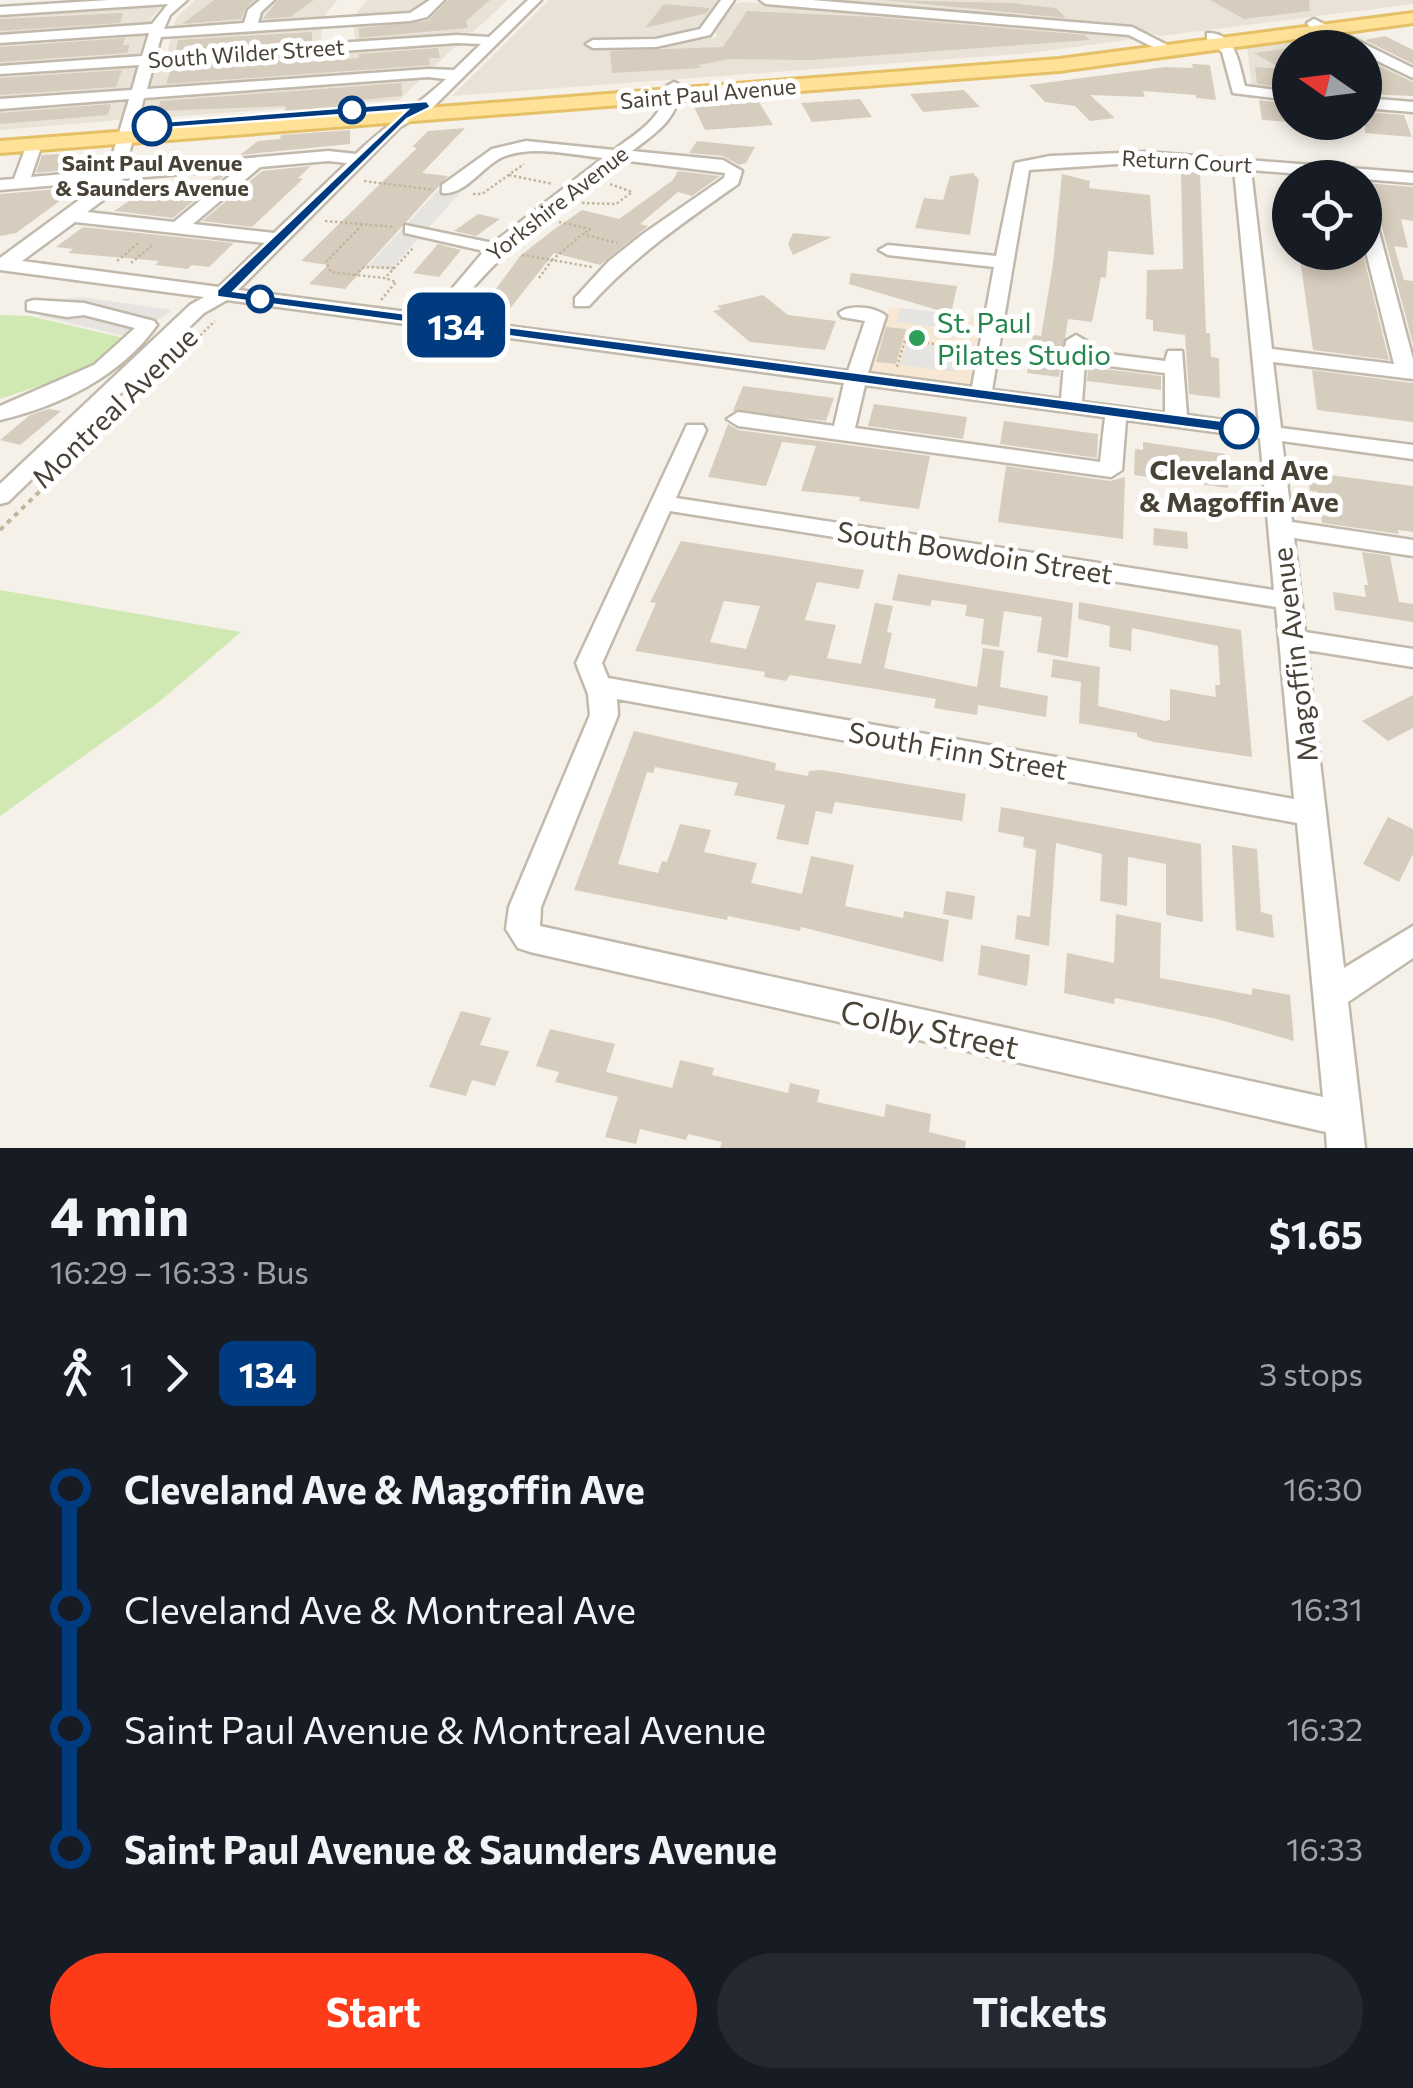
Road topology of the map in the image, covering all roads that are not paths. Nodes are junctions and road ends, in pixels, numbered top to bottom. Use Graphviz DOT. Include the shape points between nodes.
graph roads {
  1 [pos="169,0"];
  2 [pos="180,0"];
  3 [pos="268,0"];
  4 [pos="438,0"];
  5 [pos="522,0"];
  6 [pos="535,0"];
  7 [pos="728,0"];
  8 [pos="766,0"];
  9 [pos="112,2"];
  10 [pos="349,6"];
  11 [pos="1413,10"];
  12 [pos="0,11"];
  13 [pos="1413,18"];
  14 [pos="340,20"];
  15 [pos="250,27"];
  16 [pos="1320,27"];
  17 [pos="157,30"];
  18 [pos="1326,30"];
  19 [pos="0,38"];
  20 [pos="1218,40"];
  21 [pos="485,41"];
  22 [pos="593,44"];
  23 [pos="342,46"];
  24 [pos="1164,47"];
  25 [pos="1382,58"];
  26 [pos="148,60"];
  27 [pos="0,70"];
  28 [pos="450,74"];
  29 [pos="1413,74"];
  30 [pos="674,90"];
  31 [pos="139,94"];
  32 [pos="1272,94"];
  33 [pos="0,104"];
  34 [pos="1382,104"];
  35 [pos="1413,107"];
  36 [pos="413,109"];
  37 [pos="128,132"];
  38 [pos="0,137"];
  39 [pos="34,144"];
  40 [pos="0,147"];
  41 [pos="618,154"];
  42 [pos="360,159"];
  43 [pos="256,162"];
  44 [pos="1242,162"];
  45 [pos="1272,165"];
  46 [pos="116,174"];
  47 [pos="1382,176"];
  48 [pos="1413,178"];
  49 [pos="21,183"];
  50 [pos="0,185"];
  51 [pos="452,191"];
  52 [pos="72,216"];
  53 [pos="171,227"];
  54 [pos="418,231"];
  55 [pos="279,240"];
  56 [pos="888,250"];
  57 [pos="504,251"];
  58 [pos="1002,262"];
  59 [pos="3,265"];
  60 [pos="1381,270"];
  61 [pos="222,294"];
  62 [pos="582,302"];
  63 [pos="34,306"];
  64 [pos="849,313"];
  65 [pos="435,322"];
  66 [pos="993,324"];
  67 [pos="966,326"];
  68 [pos="962,354"];
  69 [pos="1262,354"];
  70 [pos="986,364"];
  71 [pos="99,370"];
  72 [pos="1409,372"];
  73 [pos="138,376"];
  74 [pos="856,378"];
  75 [pos="981,394"];
  76 [pos="1071,406"];
  77 [pos="1116,412"];
  78 [pos="0,414"];
  79 [pos="738,419"];
  80 [pos="1176,420"];
  81 [pos="695,430"];
  82 [pos="1269,432"];
  83 [pos="843,434"];
  84 [pos="1413,452"];
  85 [pos="0,497"];
  86 [pos="662,504"];
  87 [pos="0,516"];
  88 [pos="1280,528"];
  89 [pos="1413,548"];
  90 [pos="1288,600"];
  91 [pos="1292,639"];
  92 [pos="1413,658"];
  93 [pos="602,687"];
  94 [pos="1313,814"];
  95 [pos="1413,940"];
  96 [pos="1332,994"];
  97 [pos="1344,1133"];
  1 -- 9 [label="street"];
  2 -- 17 [label="street"];
  3 -- 15 [label="street" via="254,10"];
  4 -- 14 [label="street" via="417,16"];
  5 -- 21 [label="street, Montreal Avenue"];
  6 -- 21 [label="street, Montreal Avenue"];
  7 -- 22 [label="street" via="705,32 656,43"];
  8 -- 24 [label="street" via="1124,30"];
  9 -- 12 [label="street"];
  10 -- 14 [label="street"];
  11 -- 16 [label="main road, Saint Paul Avenue"];
  13 -- 16 [label="main road, Saint Paul Avenue"];
  14 -- 15 [label="street"];
  14 -- 23 [label="street"];
  15 -- 17 [label="street"];
  16 -- 18 [label="street"];
  16 -- 20 [label="main road, Saint Paul Avenue"];
  17 -- 19 [label="street"];
  17 -- 26 [label="street"];
  20 -- 24 [label="main road, Saint Paul Avenue"];
  20 -- 32 [label="street" via="1229,50 1238,90"];
  21 -- 23 [label="street, South Wilder Street"];
  21 -- 28 [label="street, Montreal Avenue"];
  23 -- 26 [label="street, South Wilder Street"];
  24 -- 30 [label="main road, Saint Paul Avenue" via="1059,65"];
  25 -- 29 [label="street"];
  26 -- 27 [label="street, South Wilder Street"];
  26 -- 31 [label="street"];
  28 -- 31 [label="street"];
  28 -- 36 [label="street, Montreal Avenue"];
  30 -- 36 [label="main road, Saint Paul Avenue"];
  30 -- 41 [label="street, Yorkshire Avenue" via="662,121"];
  31 -- 33 [label="street"];
  31 -- 37 [label="street"];
  34 -- 35 [label="street"];
  36 -- 37 [label="main road, Saint Paul Avenue"];
  36 -- 42 [label="street, Montreal Avenue"];
  37 -- 38 [label="main road, Saint Paul Avenue"];
  37 -- 39 [label="main road, Saint Paul Avenue"];
  37 -- 46 [label="street"];
  39 -- 40 [label="main road, Saint Paul Avenue"];
  39 -- 49 [label="street"];
  41 -- 51 [label="street" via="548,146 498,152"];
  41 -- 57 [label="street, Yorkshire Avenue"];
  41 -- 62 [label="street" via="734,171 732,180 638,248"];
  42 -- 43 [label="street"];
  42 -- 55 [label="street, Montreal Avenue"];
  43 -- 46 [label="street"];
  43 -- 53 [label="street"];
  44 -- 45 [label="street, Return Court"];
  44 -- 58 [label="street, Return Court" via="1098,158 1021,166"];
  44 -- 69 [label="street, Magoffin Avenue"];
  46 -- 49 [label="street"];
  46 -- 52 [label="street" via="108,189"];
  47 -- 48 [label="street, Return Court"];
  49 -- 50 [label="street"];
  52 -- 53 [label="street"];
  52 -- 59 [label="street"];
  53 -- 55 [label="street"];
  54 -- 57 [label="street"];
  55 -- 61 [label="street, Montreal Avenue"];
  56 -- 58 [label="street"];
  57 -- 65 [label="street, Yorkshire Avenue"];
  58 -- 66 [label="street"];
  59 -- 61 [label="street"];
  60 -- 72 [label="street"];
  61 -- 65 [label="street"];
  61 -- 73 [label="street, Montreal Avenue" via="216,310"];
  63 -- 71 [label="street" via="148,325"];
  64 -- 74 [label="street" via="876,316"];
  65 -- 74 [label="street"];
  66 -- 67 [label="street"];
  66 -- 70 [label="street"];
  68 -- 70 [label="street"];
  69 -- 72 [label="street"];
  69 -- 82 [label="street, Magoffin Avenue"];
  70 -- 75 [label="street"];
  71 -- 73 [label="street"];
  71 -- 78 [label="street"];
  73 -- 85 [label="street, Montreal Avenue"];
  73 -- 87 [label="street, Montreal Avenue"];
  74 -- 75 [label="street"];
  74 -- 83 [label="street"];
  75 -- 76 [label="street"];
  76 -- 77 [label="street"];
  76 -- 80 [label="street" via="1076,348 1175,360"];
  77 -- 80 [label="street"];
  77 -- 83 [label="street" via="1111,470"];
  79 -- 83 [label="street"];
  80 -- 82 [label="street"];
  81 -- 86 [label="street"];
  82 -- 84 [label="street"];
  82 -- 88 [label="street, Magoffin Avenue"];
  86 -- 90 [label="street, South Bowdoin Street"];
  86 -- 93 [label="street" via="589,662"];
  88 -- 89 [label="street"];
  88 -- 90 [label="street, Magoffin Avenue"];
  90 -- 91 [label="street, Magoffin Avenue"];
  91 -- 92 [label="street"];
  91 -- 94 [label="street, Magoffin Avenue"];
  93 -- 94 [label="street, South Finn Street"];
  93 -- 97 [label="street, Colby Street" via="604,716 525,907 522,929 530,938"];
  94 -- 96 [label="street, Magoffin Avenue"];
  95 -- 96 [label="street"];
  96 -- 97 [label="street, Magoffin Avenue"];
}
